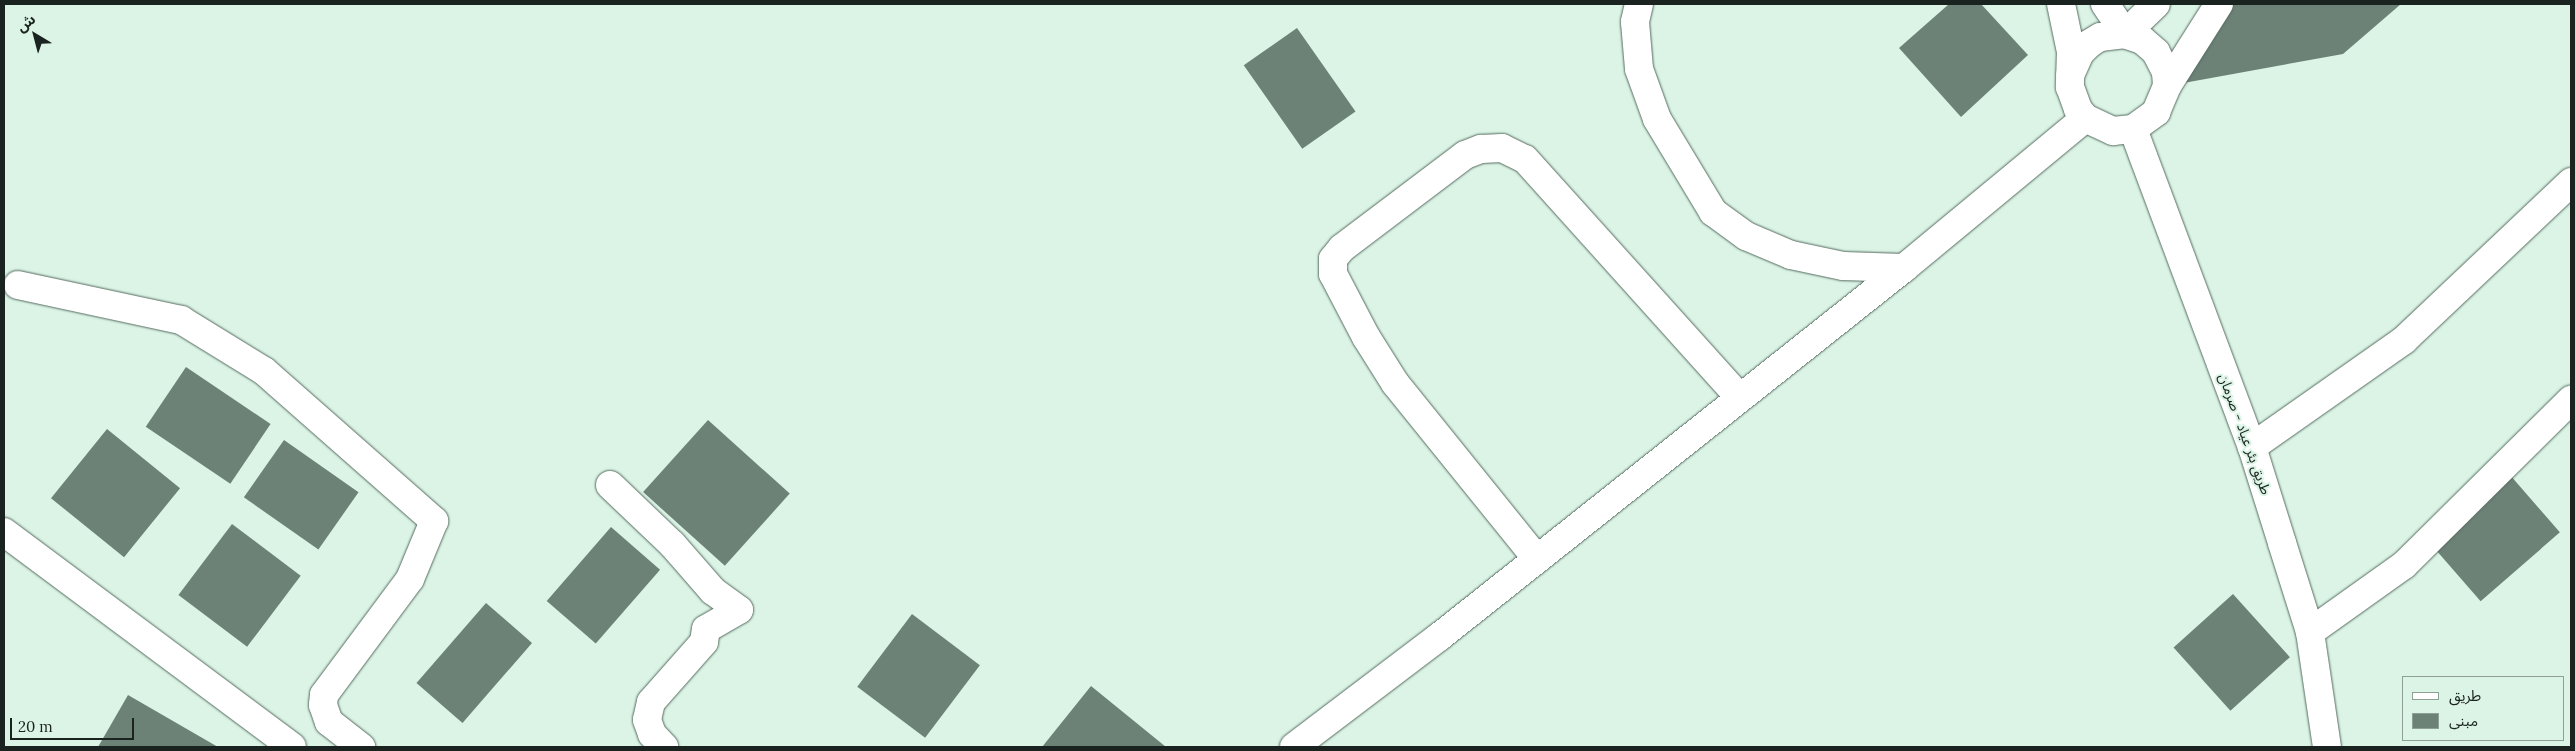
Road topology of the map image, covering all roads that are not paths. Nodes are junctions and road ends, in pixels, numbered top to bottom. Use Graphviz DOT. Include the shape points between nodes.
graph roads {
  1 [pos="1639,4"];
  2 [pos="2061,4"];
  3 [pos="2105,4"];
  4 [pos="2156,4"];
  5 [pos="2219,4"];
  6 [pos="2125,34"];
  7 [pos="2070,75"];
  8 [pos="2166,86"];
  9 [pos="2085,118"];
  10 [pos="2134,128"];
  11 [pos="2571,182"];
  12 [pos="1904,268"];
  13 [pos="18,285"];
  14 [pos="1739,397"];
  15 [pos="2571,400"];
  16 [pos="2252,448"];
  17 [pos="610,485"];
  18 [pos="4,532"];
  19 [pos="1537,559"];
  20 [pos="2310,632"];
  21 [pos="292,747"];
  22 [pos="361,747"];
  23 [pos="664,747"];
  24 [pos="1294,747"];
  25 [pos="2327,747"];
  1 -- 12 [label="main road" via="1634,22 1639,69 1657,119 1713,212 1746,236 1791,255 1843,266"];
  2 -- 7 [label="main road" via="2069,30"];
  3 -- 6 [label="main road"];
  4 -- 6 [label="main road"];
  5 -- 8 [label="main road"];
  6 -- 7 [label="main road" via="2100,37 2089,44 2080,53"];
  6 -- 8 [label="main road" via="2142,40 2156,52 2166,72"];
  7 -- 9 [label="main road" via="2072,99"];
  8 -- 10 [label="main road" via="2156,112"];
  9 -- 10 [label="main road" via="2113,131"];
  9 -- 12 [label="main road"];
  10 -- 16 [label="main road, طريق بئر عياد - صرمان"];
  11 -- 16 [label="main road" via="2404,340"];
  12 -- 14 [label="main road"];
  13 -- 22 [label="main road" via="182,320 264,372 434,521 410,580 324,695 323,706 329,722"];
  14 -- 19 [label="main road"];
  14 -- 19 [label="main road" via="1524,159 1502,148 1481,149 1465,155 1342,248 1334,259 1333,274 1340,292 1390,375"];
  15 -- 20 [label="main road" via="2404,565"];
  16 -- 20 [label="main road, طريق بئر عياد - صرمان"];
  17 -- 23 [label="main road" via="672,544 713,590 739,610 706,630 704,642 651,702 647,720 652,734"];
  18 -- 21 [label="main road"];
  19 -- 24 [label="main road"];
  20 -- 25 [label="main road, طريق بئر عياد - صرمان"];
}
